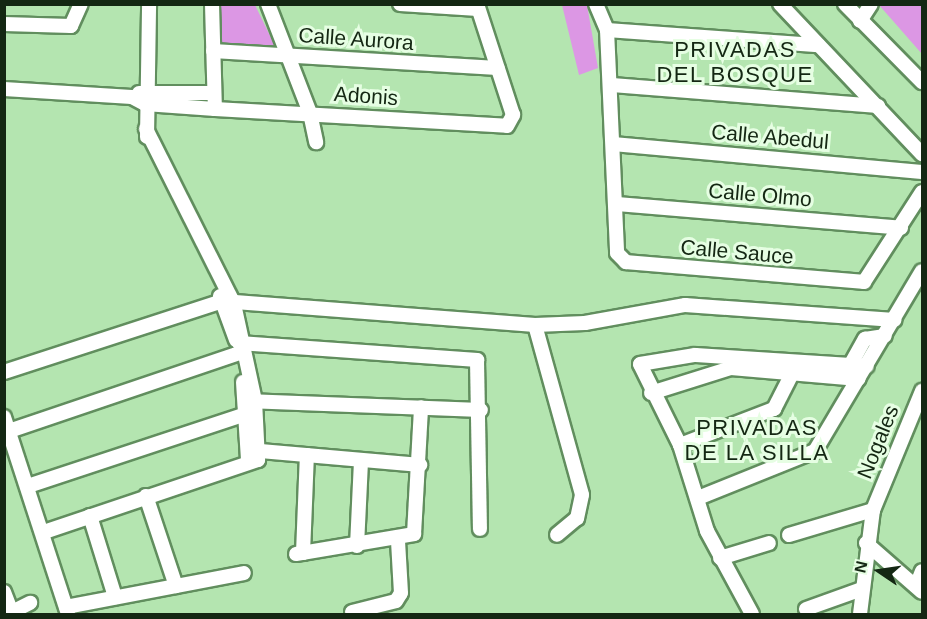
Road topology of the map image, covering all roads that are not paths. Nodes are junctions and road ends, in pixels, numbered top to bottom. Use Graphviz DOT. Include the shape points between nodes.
graph roads {
  1 [pos="81,4"];
  2 [pos="149,4"];
  3 [pos="212,4"];
  4 [pos="268,4"];
  5 [pos="400,4"];
  6 [pos="596,4"];
  7 [pos="780,4"];
  8 [pos="845,4"];
  9 [pos="871,4"];
  10 [pos="478,7"];
  11 [pos="860,21"];
  12 [pos="4,24"];
  13 [pos="607,30"];
  14 [pos="818,45"];
  15 [pos="213,51"];
  16 [pos="290,56"];
  17 [pos="497,68"];
  18 [pos="922,82"];
  19 [pos="612,85"];
  20 [pos="4,89"];
  21 [pos="214,93"];
  22 [pos="145,97"];
  23 [pos="878,106"];
  24 [pos="215,109"];
  25 [pos="310,113"];
  26 [pos="316,142"];
  27 [pos="613,144"];
  28 [pos="922,154"];
  29 [pos="922,172"];
  30 [pos="922,192"];
  31 [pos="616,204"];
  32 [pos="901,228"];
  33 [pos="922,271"];
  34 [pos="917,290"];
  35 [pos="228,302"];
  36 [pos="894,320"];
  37 [pos="535,325"];
  38 [pos="885,336"];
  39 [pos="241,346"];
  40 [pos="849,365"];
  41 [pos="867,366"];
  42 [pos="4,372"];
  43 [pos="792,374"];
  44 [pos="844,378"];
  45 [pos="859,380"];
  46 [pos="922,391"];
  47 [pos="651,393"];
  48 [pos="249,405"];
  49 [pos="421,407"];
  50 [pos="481,410"];
  51 [pos="4,417"];
  52 [pos="916,424"];
  53 [pos="9,431"];
  54 [pos="680,445"];
  55 [pos="250,453"];
  56 [pos="307,455"];
  57 [pos="361,460"];
  58 [pos="420,465"];
  59 [pos="28,486"];
  60 [pos="146,496"];
  61 [pos="698,498"];
  62 [pos="873,510"];
  63 [pos="90,516"];
  64 [pos="480,529"];
  65 [pos="44,532"];
  66 [pos="556,535"];
  67 [pos="789,535"];
  68 [pos="398,541"];
  69 [pos="769,543"];
  70 [pos="866,543"];
  71 [pos="357,546"];
  72 [pos="720,558"];
  73 [pos="922,571"];
  74 [pos="244,573"];
  75 [pos="176,586"];
  76 [pos="862,589"];
  77 [pos="919,589"];
  78 [pos="4,592"];
  79 [pos="115,597"];
  80 [pos="30,603"];
  81 [pos="806,609"];
  82 [pos="67,611"];
  83 [pos="352,612"];
  84 [pos="9,613"];
  85 [pos="752,615"];
  86 [pos="860,615"];
  1 -- 12 [label="street" via="71,26"];
  2 -- 22 [label="street"];
  3 -- 15 [label="street"];
  4 -- 16 [label="street"];
  5 -- 10 [label="street"];
  6 -- 13 [label="street"];
  7 -- 14 [label="street"];
  8 -- 11 [label="street"];
  9 -- 11 [label="street"];
  10 -- 17 [label="street"];
  11 -- 18 [label="street"];
  13 -- 14 [label="street"];
  13 -- 19 [label="street"];
  14 -- 23 [label="street"];
  15 -- 16 [label="street, Calle Aurora"];
  15 -- 21 [label="street"];
  16 -- 17 [label="street, Calle Aurora"];
  16 -- 25 [label="street"];
  17 -- 25 [label="street, Adonis" via="513,121 501,126"];
  19 -- 23 [label="street"];
  19 -- 27 [label="street"];
  20 -- 22 [label="street"];
  21 -- 22 [label="street"];
  21 -- 24 [label="street"];
  22 -- 24 [label="street, Adonis"];
  22 -- 35 [label="street" via="148,148"];
  23 -- 28 [label="street"];
  24 -- 25 [label="street, Adonis"];
  25 -- 26 [label="street"];
  27 -- 29 [label="street, Calle Abedul"];
  27 -- 31 [label="street"];
  30 -- 32 [label="street"];
  31 -- 32 [label="street, Calle Olmo"];
  31 -- 32 [label="street, Calle Sauce" via="617,253 637,265 858,283 870,278"];
  33 -- 34 [label="street"];
  34 -- 36 [label="street"];
  35 -- 37 [label="street"];
  35 -- 39 [label="street"];
  35 -- 42 [label="street"];
  36 -- 37 [label="street" via="685,305 585,323"];
  36 -- 38 [label="street"];
  37 -- 66 [label="street" via="582,495 577,518"];
  38 -- 40 [label="street" via="865,339"];
  38 -- 41 [label="street"];
  39 -- 48 [label="street"];
  39 -- 50 [label="street" via="467,356 482,367"];
  39 -- 53 [label="street"];
  40 -- 41 [label="street"];
  40 -- 44 [label="street"];
  40 -- 47 [label="street" via="695,355 643,363 640,371"];
  41 -- 45 [label="street"];
  43 -- 44 [label="street"];
  43 -- 47 [label="street" via="719,369"];
  43 -- 54 [label="street" via="774,409"];
  44 -- 45 [label="street"];
  45 -- 61 [label="street" via="815,451"];
  46 -- 52 [label="street, Nogales"];
  47 -- 54 [label="street"];
  48 -- 49 [label="street"];
  48 -- 55 [label="street"];
  48 -- 59 [label="street"];
  49 -- 50 [label="street"];
  49 -- 58 [label="street"];
  50 -- 64 [label="street"];
  51 -- 53 [label="street"];
  52 -- 62 [label="street, Nogales"];
  53 -- 59 [label="street"];
  54 -- 61 [label="street"];
  55 -- 56 [label="street"];
  55 -- 60 [label="street"];
  56 -- 57 [label="street"];
  56 -- 71 [label="street" via="299,554"];
  57 -- 58 [label="street"];
  57 -- 71 [label="street"];
  58 -- 68 [label="street" via="418,522 414,534"];
  59 -- 65 [label="street"];
  60 -- 63 [label="street"];
  60 -- 75 [label="street"];
  61 -- 72 [label="street"];
  62 -- 67 [label="street"];
  62 -- 70 [label="street, Nogales"];
  63 -- 65 [label="street"];
  63 -- 79 [label="street"];
  65 -- 82 [label="street"];
  68 -- 71 [label="street"];
  68 -- 83 [label="street" via="401,593 396,601"];
  69 -- 72 [label="street"];
  70 -- 76 [label="street, Nogales"];
  70 -- 77 [label="street"];
  72 -- 85 [label="street"];
  73 -- 77 [label="street"];
  74 -- 75 [label="street"];
  75 -- 79 [label="street"];
  76 -- 81 [label="street"];
  76 -- 86 [label="street, Nogales"];
  78 -- 84 [label="street"];
  79 -- 82 [label="street"];
  80 -- 84 [label="street"];
}
